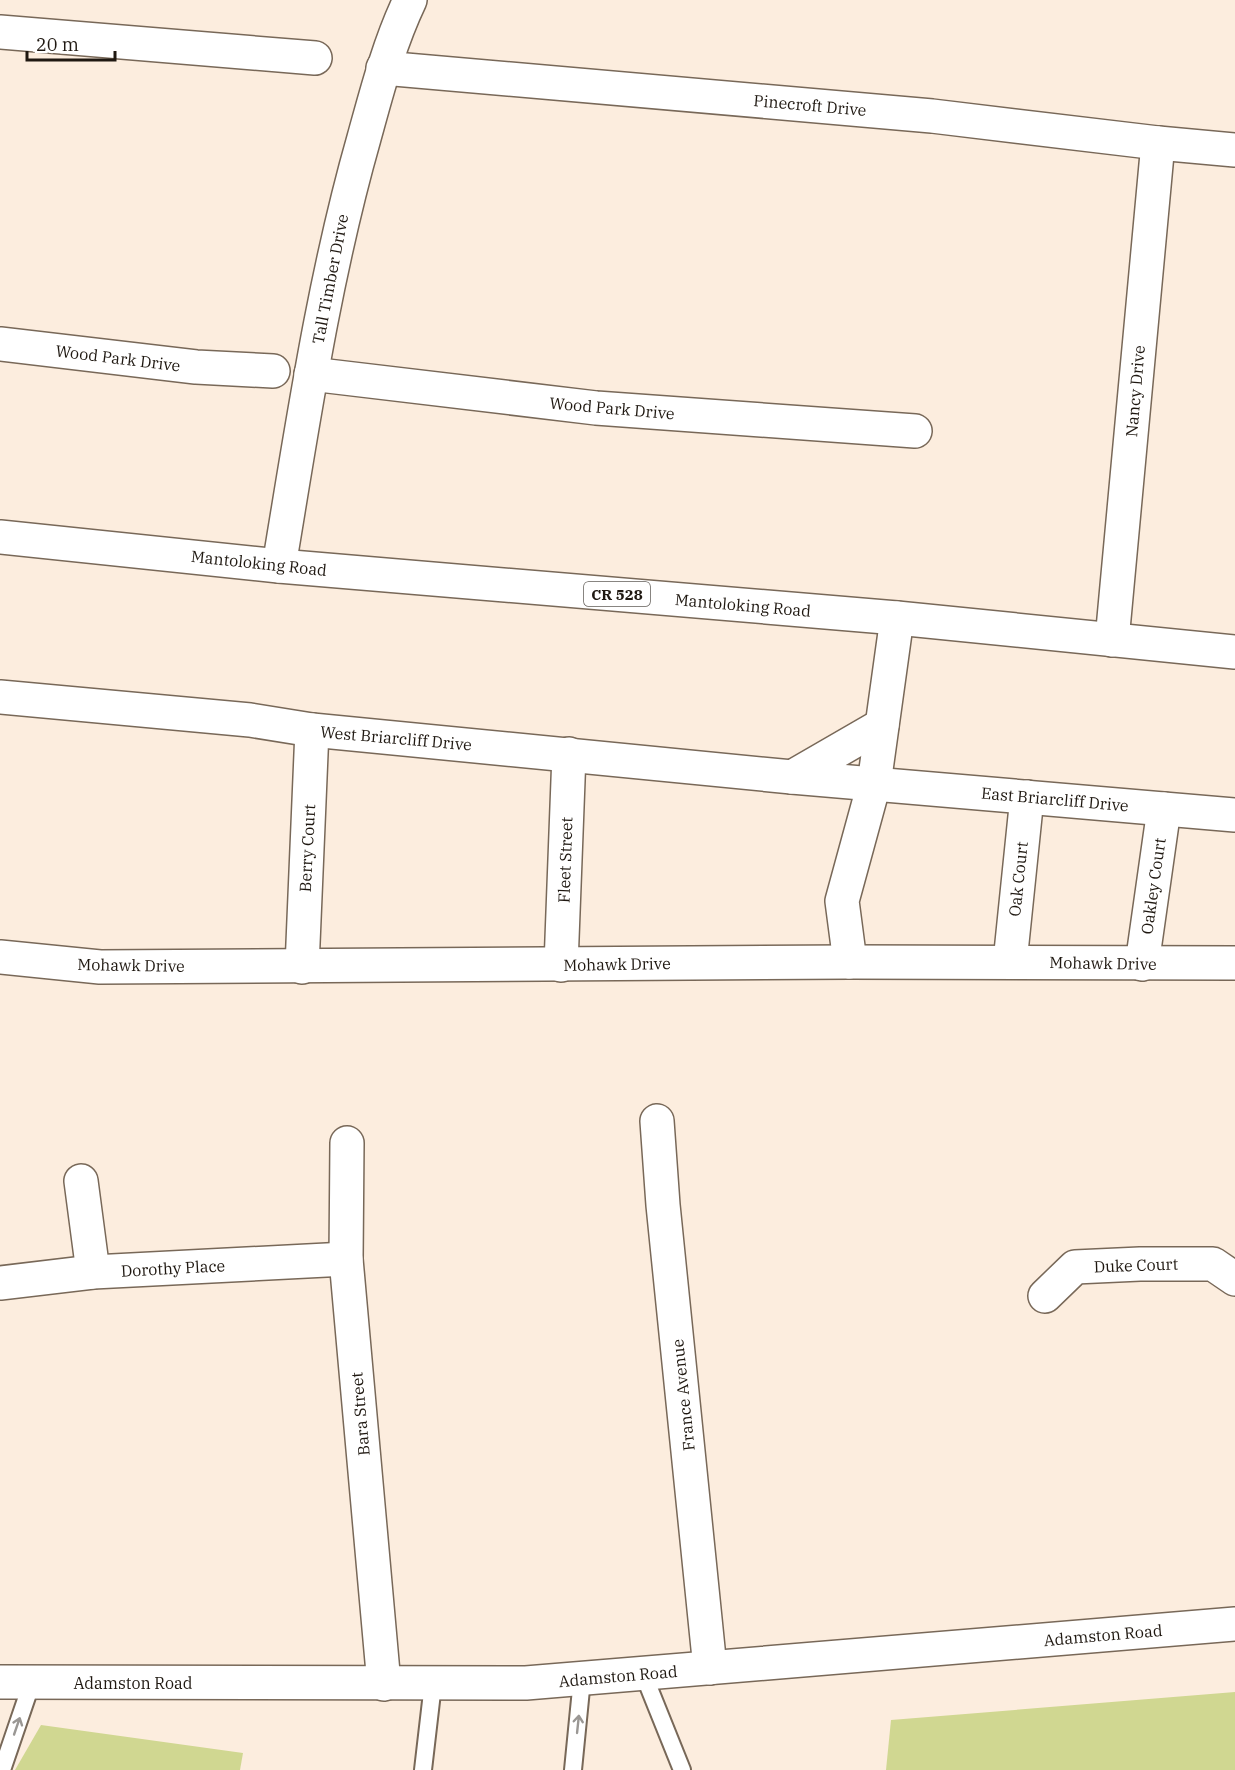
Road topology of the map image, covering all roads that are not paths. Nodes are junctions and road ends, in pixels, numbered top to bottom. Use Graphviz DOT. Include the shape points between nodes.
graph roads {
  1 [pos="410,0"];
  2 [pos="0,32"];
  3 [pos="315,58"];
  4 [pos="383,68"];
  5 [pos="1158,143"];
  6 [pos="1235,150"];
  7 [pos="0,344"];
  8 [pos="273,372"];
  9 [pos="311,374"];
  10 [pos="915,431"];
  11 [pos="0,537"];
  12 [pos="279,566"];
  13 [pos="897,618"];
  14 [pos="1112,640"];
  15 [pos="1235,652"];
  16 [pos="0,697"];
  17 [pos="882,725"];
  18 [pos="312,730"];
  19 [pos="569,754"];
  20 [pos="792,777"];
  21 [pos="874,784"];
  22 [pos="1027,797"];
  23 [pos="1164,809"];
  24 [pos="1235,814"];
  25 [pos="0,957"];
  26 [pos="850,962"];
  27 [pos="1010,962"];
  28 [pos="1235,963"];
  29 [pos="1142,964"];
  30 [pos="561,965"];
  31 [pos="302,967"];
  32 [pos="657,1121"];
  33 [pos="347,1143"];
  34 [pos="81,1181"];
  35 [pos="346,1259"];
  36 [pos="93,1272"];
  37 [pos="1235,1279"];
  38 [pos="0,1283"];
  39 [pos="1045,1296"];
  40 [pos="1235,1624"];
  41 [pos="711,1668"];
  42 [pos="643,1673"];
  43 [pos="582,1678"];
  44 [pos="0,1682"];
  45 [pos="32,1682"];
  46 [pos="384,1684"];
  47 [pos="433,1684"];
  48 [pos="2,1770"];
  49 [pos="423,1770"];
  50 [pos="573,1770"];
  51 [pos="682,1770"];
  1 -- 4 [label="street, Tall Timber Drive"];
  2 -- 3 [label="street"];
  4 -- 5 [label="street, Pinecroft Drive" via="932,116"];
  4 -- 9 [label="street, Tall Timber Drive" via="346,200"];
  5 -- 6 [label="street, Pinecroft Drive"];
  5 -- 14 [label="street, Nancy Drive"];
  7 -- 8 [label="street, Wood Park Drive"];
  9 -- 10 [label="street, Wood Park Drive" via="596,408"];
  9 -- 12 [label="street, Tall Timber Drive"];
  11 -- 12 [label="street, Mantoloking Road / CR 528"];
  12 -- 13 [label="street, Mantoloking Road / CR 528"];
  13 -- 14 [label="street, Mantoloking Road / CR 528"];
  13 -- 17 [label="street"];
  14 -- 15 [label="street, Mantoloking Road / CR 528"];
  16 -- 18 [label="street, West Briarcliff Drive" via="250,720"];
  17 -- 20 [label="street"];
  17 -- 21 [label="street"];
  18 -- 19 [label="street, West Briarcliff Drive"];
  18 -- 31 [label="street, Berry Court"];
  19 -- 20 [label="street, West Briarcliff Drive"];
  19 -- 30 [label="street, Fleet Street"];
  20 -- 21 [label="street, East Briarcliff Drive"];
  21 -- 22 [label="street, East Briarcliff Drive"];
  21 -- 26 [label="street" via="842,901"];
  22 -- 23 [label="street, East Briarcliff Drive"];
  22 -- 27 [label="street, Oak Court"];
  23 -- 24 [label="street, East Briarcliff Drive"];
  23 -- 29 [label="street, Oakley Court"];
  25 -- 31 [label="street, Mohawk Drive" via="100,967"];
  26 -- 27 [label="street, Mohawk Drive"];
  26 -- 30 [label="street, Mohawk Drive"];
  27 -- 29 [label="street, Mohawk Drive"];
  28 -- 29 [label="street, Mohawk Drive"];
  30 -- 31 [label="street, Mohawk Drive"];
  32 -- 41 [label="street, France Avenue"];
  33 -- 35 [label="street, Bara Street"];
  34 -- 36 [label="street"];
  35 -- 36 [label="street, Dorothy Place"];
  35 -- 46 [label="street, Bara Street"];
  36 -- 38 [label="street, Dorothy Place"];
  37 -- 39 [label="street, Duke Court" via="1213,1264 1075,1267"];
  40 -- 41 [label="street, Adamston Road"];
  41 -- 42 [label="street, Adamston Road"];
  42 -- 43 [label="street, Adamston Road"];
  42 -- 51 [label="lane"];
  43 -- 47 [label="street, Adamston Road"];
  50 -- 43 [label="lane, one-way"];
  44 -- 45 [label="street, Adamston Road"];
  45 -- 46 [label="street, Adamston Road"];
  48 -- 45 [label="lane, one-way"];
  46 -- 47 [label="street, Adamston Road"];
  47 -- 49 [label="lane"];
}
